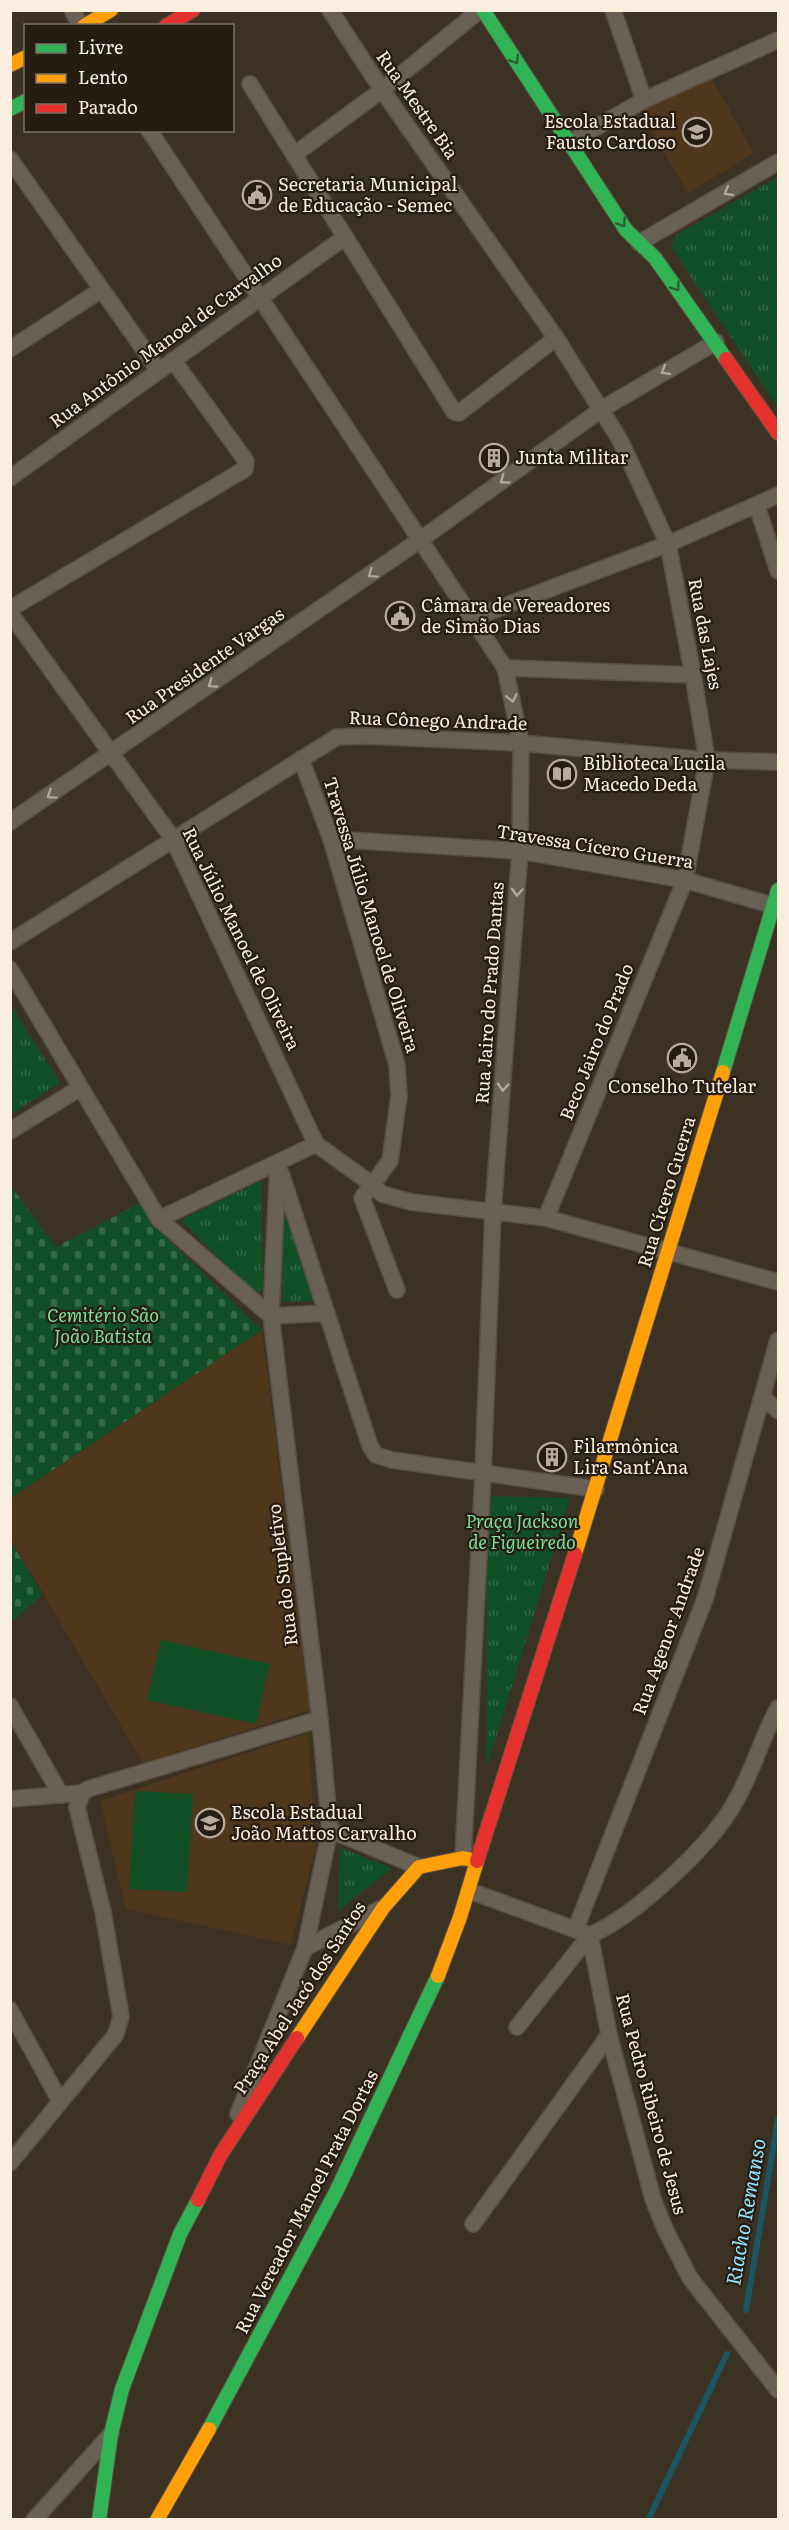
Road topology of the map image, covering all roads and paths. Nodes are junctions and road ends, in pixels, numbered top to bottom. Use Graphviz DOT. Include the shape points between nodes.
graph roads {
  1 [pos="72,10"];
  2 [pos="111,10"];
  3 [pos="193,10"];
  4 [pos="330,10"];
  5 [pos="482,10"];
  6 [pos="614,10"];
  7 [pos="82,24"];
  8 [pos="86,24"];
  9 [pos="169,24"];
  10 [pos="778,40"];
  11 [pos="24,58"];
  12 [pos="10,65"];
  13 [pos="250,84"];
  14 [pos="382,90"];
  15 [pos="644,100"];
  16 [pos="24,102"];
  17 [pos="10,108"];
  18 [pos="150,132"];
  19 [pos="569,143"];
  20 [pos="295,154"];
  21 [pos="10,159"];
  22 [pos="778,162"];
  23 [pos="345,237"];
  24 [pos="639,243"];
  25 [pos="101,290"];
  26 [pos="260,299"];
  27 [pos="556,338"];
  28 [pos="716,342"];
  29 [pos="10,349"];
  30 [pos="173,360"];
  31 [pos="159,371"];
  32 [pos="602,409"];
  33 [pos="778,433"];
  34 [pos="10,478"];
  35 [pos="778,495"];
  36 [pos="757,506"];
  37 [pos="420,540"];
  38 [pos="668,544"];
  39 [pos="778,571"];
  40 [pos="10,611"];
  41 [pos="473,618"];
  42 [pos="506,668"];
  43 [pos="693,675"];
  44 [pos="521,743"];
  45 [pos="113,753"];
  46 [pos="301,759"];
  47 [pos="707,760"];
  48 [pos="778,762"];
  49 [pos="10,822"];
  50 [pos="173,838"];
  51 [pos="331,838"];
  52 [pos="520,851"];
  53 [pos="685,880"];
  54 [pos="778,890"];
  55 [pos="776,906"];
  56 [pos="10,942"];
  57 [pos="10,969"];
  58 [pos="80,1088"];
  59 [pos="10,1131"];
  60 [pos="316,1144"];
  61 [pos="278,1164"];
  62 [pos="373,1185"];
  63 [pos="494,1211"];
  64 [pos="546,1218"];
  65 [pos="159,1220"];
  66 [pos="668,1251"];
  67 [pos="778,1282"];
  68 [pos="397,1290"];
  69 [pos="327,1313"];
  70 [pos="271,1316"];
  71 [pos="778,1340"];
  72 [pos="764,1398"];
  73 [pos="778,1411"];
  74 [pos="483,1474"];
  75 [pos="596,1489"];
  76 [pos="10,1706"];
  77 [pos="778,1708"];
  78 [pos="320,1719"];
  79 [pos="82,1793"];
  80 [pos="61,1795"];
  81 [pos="10,1799"];
  82 [pos="330,1830"];
  83 [pos="470,1860"];
  84 [pos="419,1868"];
  85 [pos="470,1892"];
  86 [pos="383,1908"];
  87 [pos="583,1931"];
  88 [pos="305,1948"];
  89 [pos="10,2010"];
  90 [pos="517,2027"];
  91 [pos="609,2035"];
  92 [pos="60,2100"];
  93 [pos="221,2154"];
  94 [pos="10,2163"];
  95 [pos="472,2224"];
  96 [pos="778,2390"];
  97 [pos="111,2434"];
  98 [pos="34,2520"];
  99 [pos="99,2520"];
  100 [pos="157,2520"];
  1 -- 7 [label="street"];
  2 -- 8 [label="main road"];
  3 -- 9 [label="main road"];
  4 -- 14 [label="street, Rua Mestre Bia"];
  5 -- 14 [label="street"];
  5 -- 19 [label="main road, one-way"];
  6 -- 15 [label="street"];
  10 -- 15 [label="street"];
  11 -- 12 [label="main road"];
  13 -- 20 [label="street"];
  14 -- 20 [label="street"];
  14 -- 27 [label="street, Rua Mestre Bia"];
  15 -- 19 [label="street"];
  16 -- 17 [label="main road"];
  18 -- 26 [label="street, Rua Jairo do Prado Dantas"];
  19 -- 24 [label="main road, one-way" via="626,230"];
  20 -- 23 [label="street"];
  21 -- 25 [label="street"];
  22 -- 24 [label="street, one-way"];
  23 -- 26 [label="street, Rua Antônio Manoel de Carvalho"];
  23 -- 27 [label="street" via="456,413"];
  24 -- 28 [label="main road, one-way" via="655,258"];
  25 -- 29 [label="street"];
  25 -- 31 [label="street"];
  26 -- 30 [label="street, Rua Antônio Manoel de Carvalho"];
  26 -- 37 [label="street, Rua Jairo do Prado Dantas"];
  27 -- 32 [label="street, Rua Mestre Bia"];
  28 -- 32 [label="street, Rua Presidente Vargas, one-way"];
  28 -- 33 [label="main road"];
  30 -- 31 [label="street, Rua Antônio Manoel de Carvalho"];
  30 -- 40 [label="street" via="247,466"];
  31 -- 34 [label="street, Rua Antônio Manoel de Carvalho"];
  32 -- 37 [label="street, Rua Presidente Vargas, one-way"];
  32 -- 38 [label="street, Rua das Lajes"];
  35 -- 36 [label="street"];
  36 -- 38 [label="street"];
  36 -- 39 [label="street"];
  37 -- 41 [label="street, Rua Jairo do Prado Dantas"];
  37 -- 45 [label="street, Rua Presidente Vargas, one-way"];
  38 -- 41 [label="street"];
  38 -- 43 [label="street, Rua das Lajes"];
  40 -- 45 [label="street, Rua Júlio Manoel de Oliveira"];
  41 -- 42 [label="street, Rua Jairo do Prado Dantas"];
  42 -- 43 [label="street"];
  42 -- 44 [label="street, Rua Jairo do Prado Dantas, one-way"];
  43 -- 47 [label="street, Rua das Lajes"];
  44 -- 46 [label="street, Rua Cônego Andrade" via="349,735 337,737"];
  44 -- 47 [label="street, Rua Cônego Andrade"];
  44 -- 52 [label="street, Rua Jairo do Prado Dantas"];
  45 -- 49 [label="street, Rua Presidente Vargas, one-way"];
  45 -- 50 [label="street, Rua Júlio Manoel de Oliveira"];
  46 -- 50 [label="street, Rua Cônego Andrade"];
  46 -- 51 [label="street, Travessa Júlio Manoel de Oliveira"];
  47 -- 48 [label="street, Rua Cônego Andrade"];
  47 -- 53 [label="street, Rua das Lajes"];
  50 -- 56 [label="street, Rua Cônego Andrade"];
  50 -- 60 [label="street, Rua Júlio Manoel de Oliveira"];
  51 -- 52 [label="street, Travessa Cícero Guerra"];
  51 -- 62 [label="street, Travessa Júlio Manoel de Oliveira" via="398,1065 399,1096 390,1161"];
  52 -- 53 [label="street, Travessa Cícero Guerra"];
  52 -- 63 [label="street, Rua Jairo do Prado Dantas, one-way"];
  53 -- 55 [label="street, Travessa Cícero Guerra"];
  53 -- 64 [label="street, Beco Jairo do Prado"];
  54 -- 55 [label="main road, Rua Cícero Guerra"];
  55 -- 66 [label="main road, Rua Cícero Guerra"];
  57 -- 58 [label="street"];
  58 -- 59 [label="street"];
  58 -- 65 [label="street"];
  60 -- 61 [label="street"];
  60 -- 62 [label="street"];
  61 -- 65 [label="street"];
  61 -- 69 [label="street"];
  61 -- 70 [label="street, Rua do Supletivo"];
  62 -- 63 [label="street" via="382,1194 411,1202"];
  62 -- 68 [label="street, Travessa Júlio Manoel de Oliveira" via="362,1198 364,1207"];
  63 -- 64 [label="street"];
  63 -- 74 [label="street, Rua Jairo do Prado Dantas"];
  64 -- 66 [label="street"];
  65 -- 70 [label="street"];
  66 -- 67 [label="street"];
  66 -- 75 [label="main road, Rua Cícero Guerra"];
  69 -- 70 [label="street"];
  69 -- 74 [label="street" via="376,1455"];
  70 -- 78 [label="street, Rua do Supletivo"];
  71 -- 72 [label="street, Rua Agenor Andrade"];
  72 -- 73 [label="street"];
  72 -- 87 [label="street, Rua Agenor Andrade" via="705,1599"];
  74 -- 75 [label="street"];
  74 -- 83 [label="street"];
  75 -- 83 [label="main road"];
  76 -- 80 [label="street"];
  77 -- 87 [label="street" via="734,1805 693,1857 620,1919"];
  78 -- 79 [label="street"];
  78 -- 82 [label="street, Rua do Supletivo"];
  79 -- 80 [label="street"];
  79 -- 92 [label="street" via="77,1807 121,2016 116,2034"];
  80 -- 81 [label="street"];
  82 -- 84 [label="street"];
  82 -- 88 [label="street, Praça Abel Jacó dos Santos"];
  83 -- 84 [label="main road"];
  83 -- 85 [label="main road, Rua Vereador Manoel Prata Dortas"];
  84 -- 86 [label="main road, Praça Abel Jacó dos Santos"];
  85 -- 87 [label="street"];
  85 -- 100 [label="main road, Rua Vereador Manoel Prata Dortas" via="426,2003 373,2117 309,2244"];
  86 -- 88 [label="street"];
  86 -- 93 [label="main road, Praça Abel Jacó dos Santos"];
  87 -- 90 [label="street"];
  87 -- 91 [label="street, Rua Pedro Ribeiro de Jesus"];
  88 -- 93 [label="street, Praça Abel Jacó dos Santos"];
  89 -- 92 [label="street"];
  91 -- 95 [label="street"];
  91 -- 96 [label="street, Rua Pedro Ribeiro de Jesus" via="653,2199 675,2252 690,2278"];
  92 -- 94 [label="street"];
  93 -- 97 [label="main road, Praça Abel Jacó dos Santos" via="164,2272 122,2389"];
  97 -- 98 [label="street"];
  97 -- 99 [label="main road, Praça Abel Jacó dos Santos"];
}
